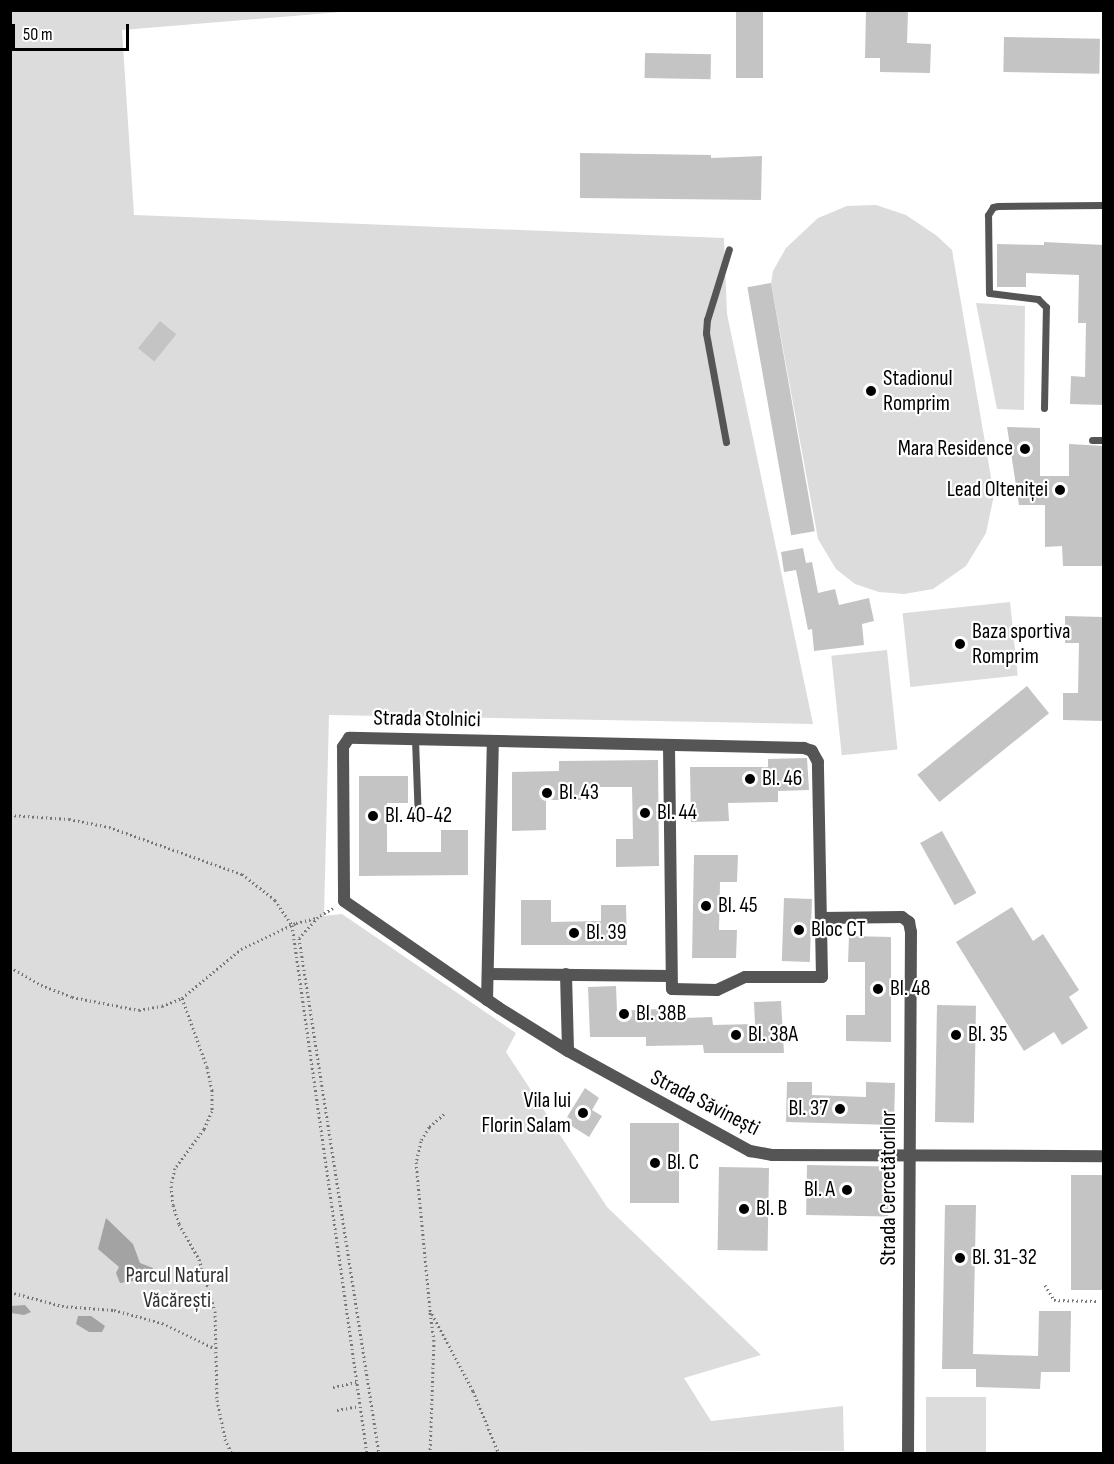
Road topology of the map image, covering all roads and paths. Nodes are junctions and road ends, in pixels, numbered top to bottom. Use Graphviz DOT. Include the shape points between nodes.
graph roads {
  1 [pos="1104,205"];
  2 [pos="729,249"];
  3 [pos="1044,408"];
  4 [pos="1092,440"];
  5 [pos="1104,440"];
  6 [pos="726,442"];
  7 [pos="415,739"];
  8 [pos="493,741"];
  9 [pos="669,746"];
  10 [pos="10,815"];
  11 [pos="418,819"];
  12 [pos="344,901"];
  13 [pos="318,917"];
  14 [pos="822,918"];
  15 [pos="292,925"];
  16 [pos="10,968"];
  17 [pos="488,974"];
  18 [pos="566,974"];
  19 [pos="670,976"];
  20 [pos="183,998"];
  21 [pos="487,1000"];
  22 [pos="568,1052"];
  23 [pos="444,1114"];
  24 [pos="910,1155"];
  25 [pos="1104,1156"];
  26 [pos="1045,1285"];
  27 [pos="10,1292"];
  28 [pos="1096,1301"];
  29 [pos="430,1310"];
  30 [pos="214,1348"];
  31 [pos="356,1382"];
  32 [pos="333,1387"];
  33 [pos="359,1406"];
  34 [pos="337,1410"];
  35 [pos="232,1454"];
  36 [pos="367,1454"];
  37 [pos="379,1454"];
  38 [pos="430,1454"];
  39 [pos="499,1454"];
  40 [pos="909,1454"];
  1 -- 3 [label="lane" via="998,206 988,215 989,293 1038,299 1046,307"];
  2 -- 6 [label="lane" via="706,333"];
  4 -- 5 [label="lane"];
  7 -- 8 [label="street, Strada Stolnici"];
  7 -- 11 [label="lane"];
  7 -- 12 [label="street, Strada Stolnici" via="345,741"];
  8 -- 9 [label="street, Strada Stolnici"];
  8 -- 17 [label="street"];
  9 -- 14 [label="street, Strada Stolnici" via="812,751 818,762"];
  9 -- 19 [label="street"];
  10 -- 15 [label="path" via="69,819 109,827 242,874 275,900"];
  12 -- 13 [label="path"];
  12 -- 21 [label="street, Strada Săvinești"];
  13 -- 15 [label="path"];
  13 -- 37 [label="path" via="299,938"];
  14 -- 19 [label="street" via="822,977 745,977 717,990 687,991 672,989"];
  14 -- 24 [label="street, Strada Cercetătorilor" via="902,917 909,922"];
  15 -- 20 [label="path" via="241,949"];
  15 -- 31 [label="path"];
  16 -- 20 [label="path" via="55,992 139,1010"];
  17 -- 18 [label="street"];
  17 -- 21 [label="street"];
  18 -- 19 [label="street"];
  18 -- 22 [label="street"];
  20 -- 30 [label="path" via="207,1066 212,1111 204,1129 175,1168 172,1196 179,1224 208,1284 215,1311"];
  21 -- 22 [label="street, Strada Săvinești"];
  22 -- 24 [label="street, Strada Săvinești" via="750,1151 772,1155"];
  23 -- 29 [label="path" via="425,1134 416,1162"];
  24 -- 25 [label="street, Strada Săvinești"];
  24 -- 40 [label="street, Strada Cercetătorilor"];
  26 -- 28 [label="path" via="1054,1300"];
  27 -- 30 [label="path" via="62,1306 114,1310 162,1323"];
  29 -- 38 [label="path" via="434,1341"];
  29 -- 39 [label="path" via="473,1391"];
  30 -- 35 [label="path" via="219,1415"];
  31 -- 32 [label="path"];
  31 -- 33 [label="path"];
  33 -- 34 [label="path"];
  33 -- 36 [label="path"];
}
